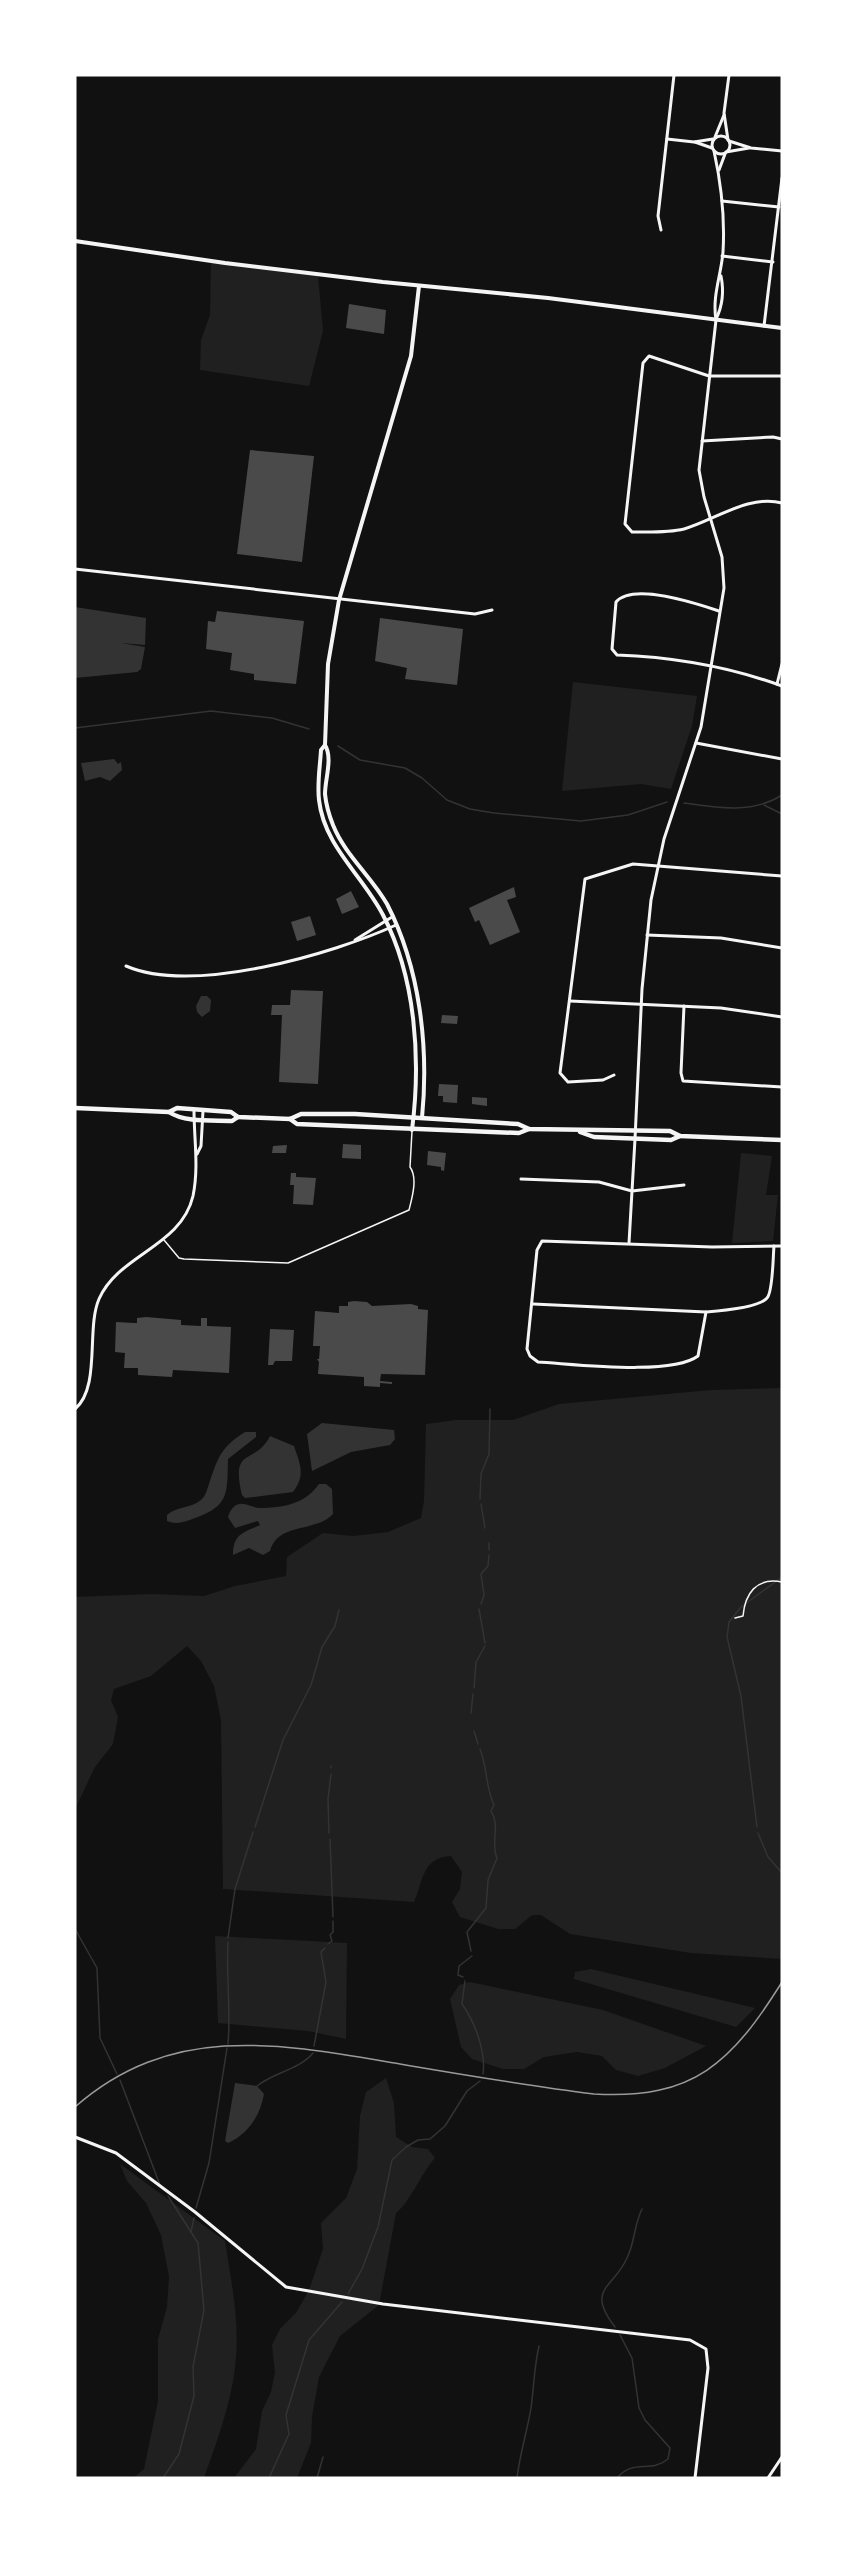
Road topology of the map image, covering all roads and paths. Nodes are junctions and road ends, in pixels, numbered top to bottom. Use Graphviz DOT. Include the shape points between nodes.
graph roads {
  1 [pos="674,75"];
  2 [pos="729,75"];
  3 [pos="724,113"];
  4 [pos="714,138"];
  5 [pos="667,139"];
  6 [pos="729,140"];
  7 [pos="694,142"];
  8 [pos="751,148"];
  9 [pos="713,150"];
  10 [pos="782,151"];
  11 [pos="726,152"];
  12 [pos="718,172"];
  13 [pos="782,178"];
  14 [pos="722,201"];
  15 [pos="779,207"];
  16 [pos="661,230"];
  17 [pos="75,241"];
  18 [pos="722,256"];
  19 [pos="773,262"];
  20 [pos="720,274"];
  21 [pos="419,286"];
  22 [pos="716,321"];
  23 [pos="764,326"];
  24 [pos="782,328"];
  25 [pos="709,376"];
  26 [pos="782,376"];
  27 [pos="782,440"];
  28 [pos="702,441"];
  29 [pos="782,503"];
  30 [pos="711,519"];
  31 [pos="75,569"];
  32 [pos="339,600"];
  33 [pos="492,610"];
  34 [pos="719,611"];
  35 [pos="782,664"];
  36 [pos="711,667"];
  37 [pos="777,684"];
  38 [pos="782,686"];
  39 [pos="696,743"];
  40 [pos="325,745"];
  41 [pos="782,759"];
  42 [pos="319,774"];
  43 [pos="327,775"];
  44 [pos="332,822"];
  45 [pos="325,824"];
  46 [pos="657,865"];
  47 [pos="782,876"];
  48 [pos="393,917"];
  49 [pos="386,921"];
  50 [pos="396,926"];
  51 [pos="389,928"];
  52 [pos="647,935"];
  53 [pos="355,940"];
  54 [pos="782,948"];
  55 [pos="126,966"];
  56 [pos="570,1001"];
  57 [pos="641,1005"];
  58 [pos="684,1006"];
  59 [pos="782,1017"];
  60 [pos="614,1075"];
  61 [pos="782,1087"];
  62 [pos="75,1108"];
  63 [pos="194,1110"];
  64 [pos="203,1110"];
  65 [pos="169,1112"];
  66 [pos="238,1117"];
  67 [pos="194,1118"];
  68 [pos="413,1118"];
  69 [pos="203,1119"];
  70 [pos="290,1119"];
  71 [pos="422,1119"];
  72 [pos="528,1129"];
  73 [pos="412,1130"];
  74 [pos="636,1130"];
  75 [pos="420,1131"];
  76 [pos="577,1131"];
  77 [pos="680,1136"];
  78 [pos="635,1139"];
  79 [pos="782,1140"];
  80 [pos="197,1154"];
  81 [pos="521,1179"];
  82 [pos="684,1185"];
  83 [pos="632,1191"];
  84 [pos="163,1240"];
  85 [pos="629,1243"];
  86 [pos="774,1245"];
  87 [pos="782,1246"];
  88 [pos="533,1304"];
  89 [pos="706,1312"];
  90 [pos="75,1409"];
  91 [pos="782,1582"];
  92 [pos="735,1618"];
  93 [pos="75,2137"];
  94 [pos="782,2457"];
  95 [pos="695,2478"];
  96 [pos="768,2478"];
  1 -- 5 [label="street"];
  2 -- 3 [label="street"];
  3 -- 4 [label="street"];
  3 -- 6 [label="street"];
  4 -- 6 [label="street"];
  4 -- 7 [label="street"];
  4 -- 9 [label="street"];
  5 -- 7 [label="street"];
  5 -- 16 [label="street" via="658,216"];
  6 -- 8 [label="street"];
  6 -- 11 [label="street"];
  7 -- 9 [label="street"];
  8 -- 10 [label="street"];
  8 -- 11 [label="street"];
  9 -- 11 [label="street" via="719,154"];
  9 -- 12 [label="street"];
  11 -- 12 [label="street"];
  12 -- 14 [label="street"];
  13 -- 15 [label="street"];
  14 -- 15 [label="street"];
  14 -- 18 [label="street"];
  15 -- 19 [label="street"];
  17 -- 21 [label="main road"];
  18 -- 19 [label="street"];
  18 -- 20 [label="street"];
  19 -- 23 [label="street"];
  20 -- 22 [label="street" via="714,307"];
  20 -- 22 [label="street" via="722,306"];
  21 -- 22 [label="main road" via="548,298"];
  21 -- 32 [label="main road" via="411,356"];
  22 -- 23 [label="main road"];
  22 -- 25 [label="street"];
  23 -- 24 [label="main road"];
  25 -- 26 [label="street"];
  25 -- 28 [label="street"];
  25 -- 30 [label="street" via="649,356 644,359 625,524 632,532 674,530"];
  27 -- 28 [label="street" via="773,437"];
  28 -- 30 [label="street" via="699,475"];
  29 -- 30 [label="street" via="752,503"];
  30 -- 34 [label="street" via="724,572"];
  31 -- 32 [label="street"];
  32 -- 33 [label="street" via="475,614"];
  32 -- 40 [label="main road" via="328,664"];
  34 -- 36 [label="street"];
  34 -- 36 [label="street" via="670,595 623,597 616,602 611,645 614,653"];
  35 -- 37 [label="street"];
  36 -- 37 [label="street"];
  36 -- 39 [label="street"];
  37 -- 38 [label="street"];
  39 -- 41 [label="street"];
  39 -- 46 [label="street"];
  40 -- 42 [label="main road"];
  40 -- 43 [label="main road" via="329,751"];
  42 -- 43 [label="main road"];
  42 -- 45 [label="main road" via="319,800"];
  43 -- 44 [label="main road" via="325,794"];
  44 -- 45 [label="main road"];
  44 -- 48 [label="main road" via="340,841"];
  45 -- 49 [label="main road" via="339,852 371,893"];
  46 -- 47 [label="street"];
  46 -- 52 [label="street"];
  46 -- 56 [label="street" via="627,865 585,879"];
  48 -- 49 [label="street"];
  48 -- 50 [label="main road"];
  49 -- 51 [label="main road"];
  49 -- 53 [label="street"];
  50 -- 51 [label="street"];
  50 -- 71 [label="main road" via="420,1013"];
  51 -- 53 [label="street"];
  51 -- 68 [label="main road" via="412,1010"];
  52 -- 54 [label="street" via="721,938"];
  52 -- 57 [label="street"];
  53 -- 55 [label="street" via="297,960 231,972 168,974"];
  56 -- 57 [label="street"];
  56 -- 60 [label="street" via="562,1078 568,1082 603,1080"];
  57 -- 58 [label="street"];
  57 -- 74 [label="street"];
  58 -- 59 [label="street"];
  58 -- 61 [label="street" via="683,1081"];
  62 -- 65 [label="main road"];
  63 -- 64 [label="main road"];
  63 -- 65 [label="main road" via="177,1108"];
  63 -- 67 [label="street"];
  64 -- 66 [label="main road" via="231,1112"];
  64 -- 69 [label="street"];
  65 -- 67 [label="main road"];
  66 -- 69 [label="main road" via="232,1121"];
  66 -- 70 [label="main road"];
  67 -- 69 [label="main road"];
  67 -- 80 [label="street"];
  68 -- 70 [label="main road" via="301,1114"];
  68 -- 71 [label="main road"];
  68 -- 73 [label="main road"];
  69 -- 80 [label="street"];
  70 -- 73 [label="main road" via="297,1124"];
  71 -- 72 [label="main road" via="518,1124"];
  71 -- 75 [label="street"];
  72 -- 75 [label="main road" via="519,1133"];
  72 -- 76 [label="main road"];
  73 -- 75 [label="main road"];
  73 -- 84 [label="lane" via="410,1167 414,1172 409,1210 288,1263 273,1265 179,1258"];
  74 -- 76 [label="main road"];
  74 -- 77 [label="main road" via="670,1131"];
  74 -- 78 [label="street"];
  76 -- 78 [label="main road" via="594,1137"];
  77 -- 78 [label="main road" via="671,1140"];
  77 -- 79 [label="main road"];
  78 -- 83 [label="street"];
  80 -- 84 [label="street" via="192,1198 184,1217"];
  81 -- 83 [label="street" via="599,1182"];
  82 -- 83 [label="street"];
  83 -- 85 [label="street"];
  84 -- 90 [label="street" via="113,1277 99,1299 90,1375"];
  85 -- 86 [label="street"];
  85 -- 88 [label="street" via="542,1241 537,1250"];
  86 -- 87 [label="street"];
  86 -- 89 [label="street" via="767,1299"];
  88 -- 89 [label="street"];
  88 -- 89 [label="street" via="527,1349 538,1362 660,1367 693,1360 701,1349"];
  91 -- 92 [label="path" via="771,1581 753,1589 747,1594 742,1616"];
  93 -- 95 [label="street" via="116,2153 286,2287 382,2304 700,2343 706,2349 708,2368"];
  94 -- 96 [label="street"];
}
